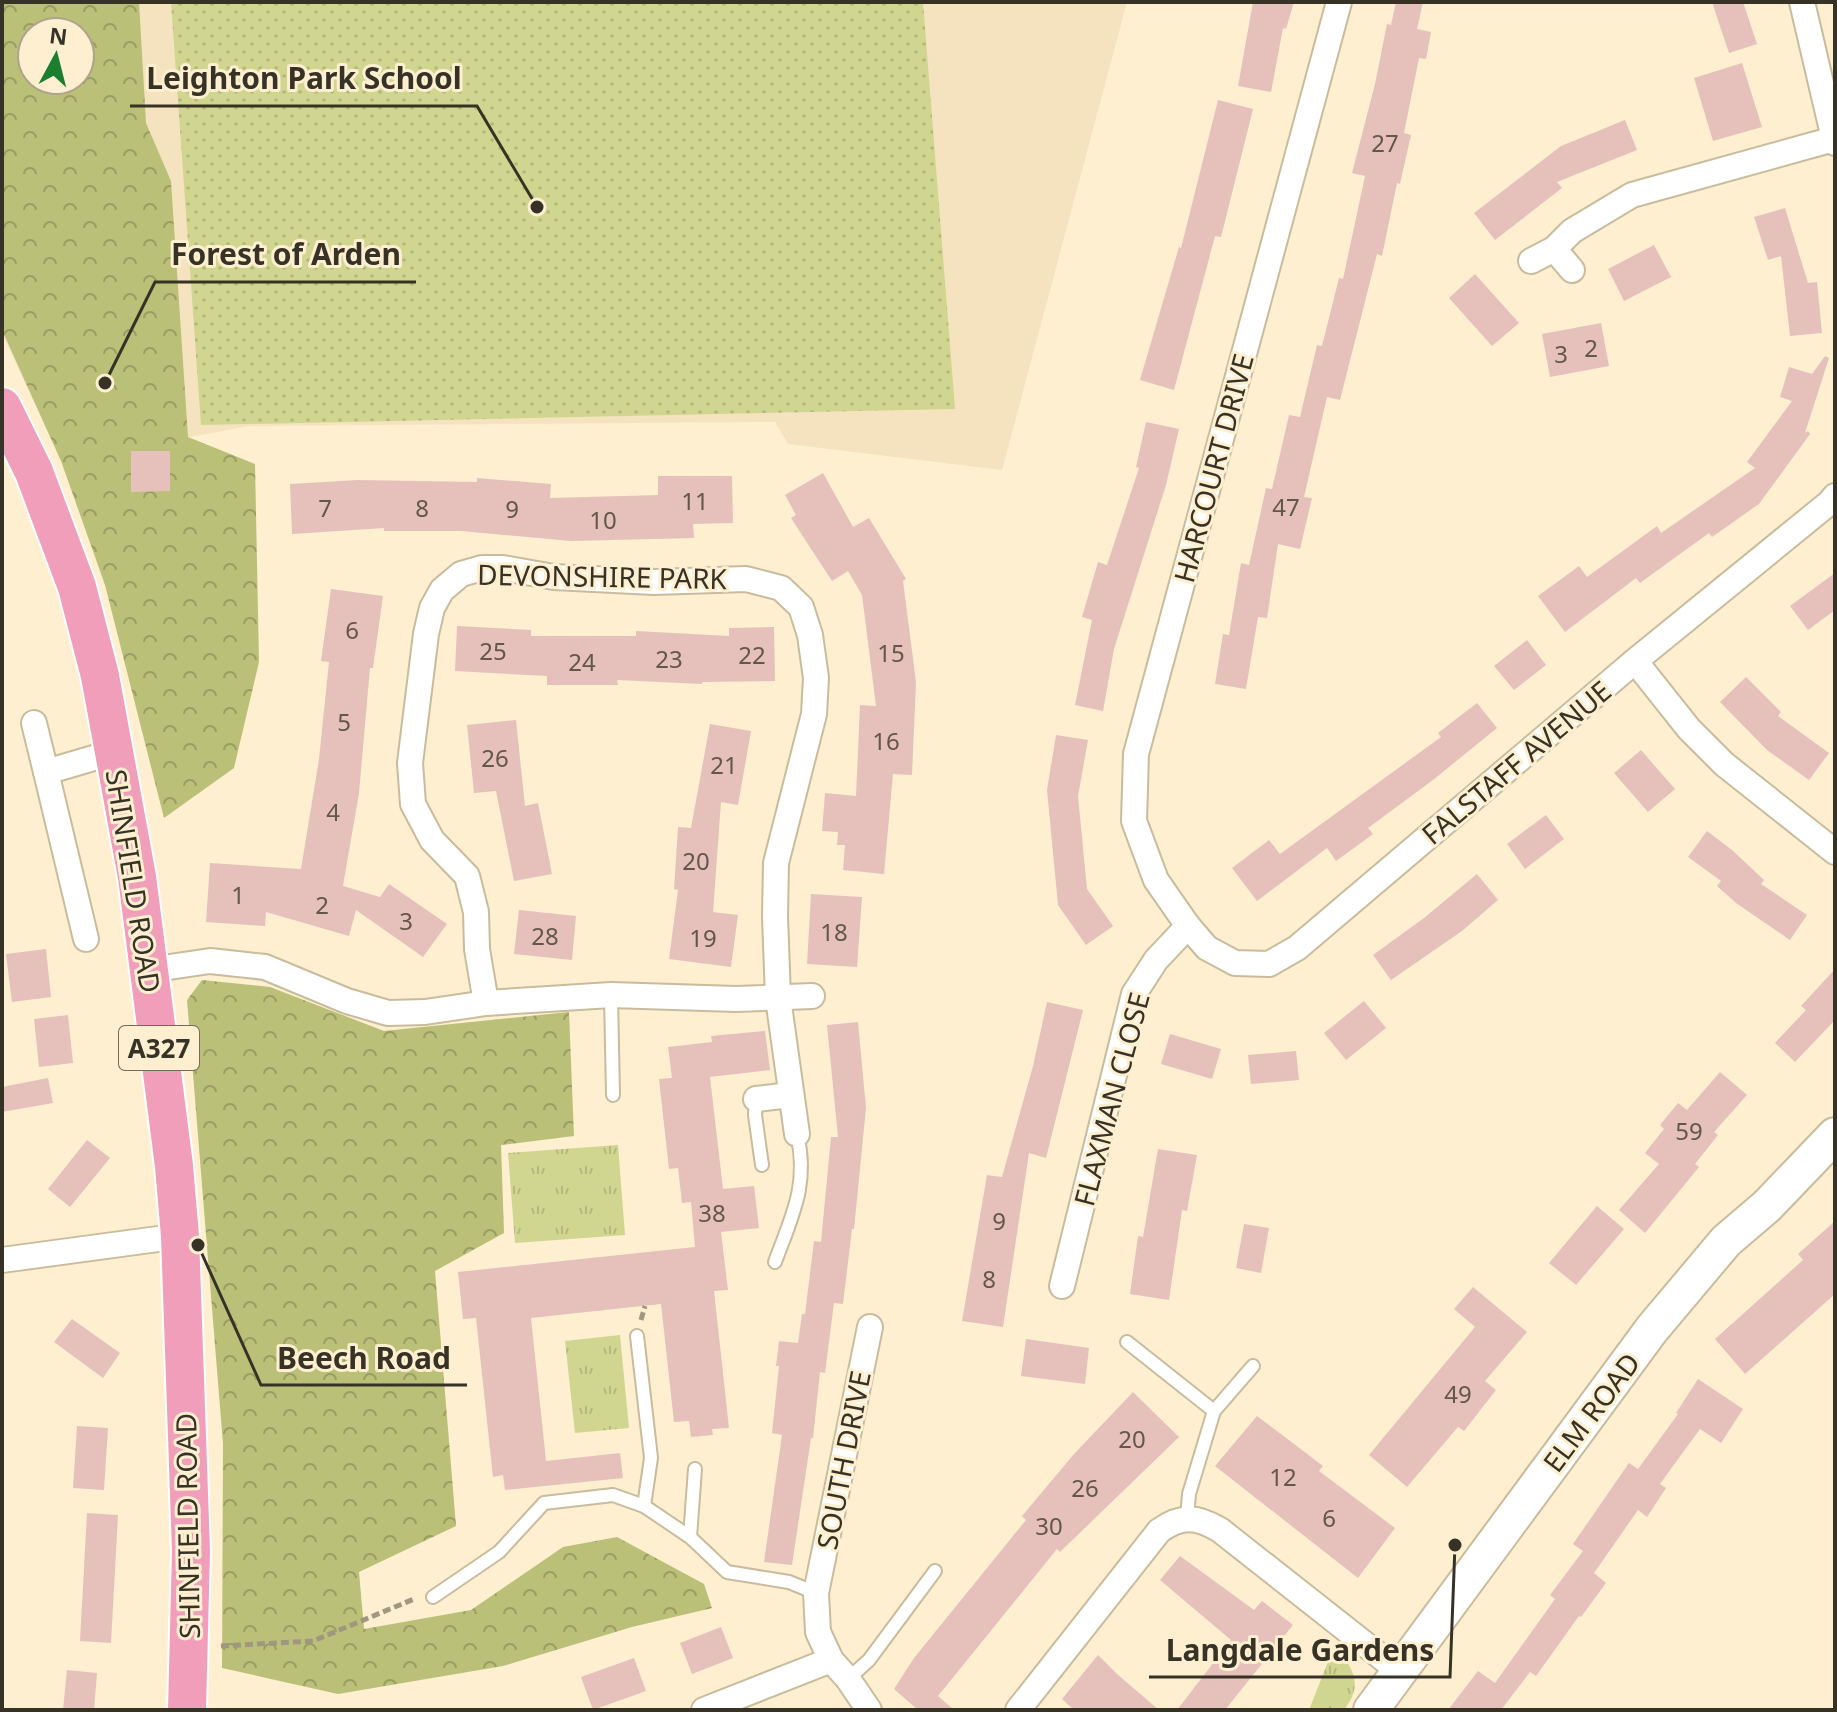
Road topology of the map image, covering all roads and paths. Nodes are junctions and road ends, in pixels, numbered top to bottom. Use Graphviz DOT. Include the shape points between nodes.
graph roads {
  1 [pos="1339,2"];
  2 [pos="1802,2"];
  3 [pos="1834,141"];
  4 [pos="1554,249"];
  5 [pos="1531,261"];
  6 [pos="1572,270"];
  7 [pos="2,407"];
  8 [pos="1835,496"];
  9 [pos="1635,661"];
  10 [pos="34,723"];
  11 [pos="114,752"];
  12 [pos="46,772"];
  13 [pos="1835,852"];
  14 [pos="1188,926"];
  15 [pos="86,939"];
  16 [pos="149,970"];
  17 [pos="611,995"];
  18 [pos="812,996"];
  19 [pos="778,998"];
  20 [pos="486,1003"];
  21 [pos="613,1095"];
  22 [pos="790,1095"];
  23 [pos="756,1099"];
  24 [pos="797,1134"];
  25 [pos="1835,1135"];
  26 [pos="762,1165"];
  27 [pos="180,1236"];
  28 [pos="2,1260"];
  29 [pos="775,1262"];
  30 [pos="1062,1286"];
  31 [pos="870,1327"];
  32 [pos="637,1336"];
  33 [pos="1127,1342"];
  34 [pos="1253,1366"];
  35 [pos="1214,1411"];
  36 [pos="695,1469"];
  37 [pos="644,1506"];
  38 [pos="1187,1517"];
  39 [pos="690,1537"];
  40 [pos="935,1571"];
  41 [pos="816,1593"];
  42 [pos="433,1597"];
  43 [pos="188,1644"];
  44 [pos="831,1660"];
  45 [pos="1399,1671"];
  46 [pos="848,1679"];
  47 [pos="187,1710"];
  48 [pos="704,1710"];
  49 [pos="869,1710"];
  50 [pos="1018,1710"];
  51 [pos="1371,1710"];
  1 -- 14 [label="street, HARCOURT DRIVE" via="1136,754 1134,821 1156,880"];
  2 -- 3 [label="street"];
  3 -- 4 [label="street" via="1632,195 1572,231"];
  4 -- 5 [label="street"];
  4 -- 6 [label="street"];
  7 -- 11 [label="main road, SHINFIELD ROAD / A327" via="34,472 77,587"];
  8 -- 9 [label="street, FALSTAFF AVENUE"];
  9 -- 13 [label="street" via="1724,764"];
  9 -- 14 [label="street, FALSTAFF AVENUE" via="1288,953 1269,964 1235,963 1207,948"];
  10 -- 12 [label="street"];
  11 -- 12 [label="street"];
  11 -- 16 [label="main road, SHINFIELD ROAD / A327"];
  12 -- 15 [label="street"];
  14 -- 30 [label="street, FLAXMAN CLOSE" via="1134,994"];
  16 -- 20 [label="street" via="210,961 265,967 388,1013"];
  16 -- 27 [label="main road, SHINFIELD ROAD / A327"];
  17 -- 19 [label="street"];
  17 -- 20 [label="street"];
  17 -- 21 [label="lane"];
  18 -- 19 [label="street"];
  19 -- 20 [label="street, DEVONSHIRE PARK" via="776,863 815,702 810,635 801,607 781,588 746,579 640,581 482,568 461,574 442,590 432,608 410,763 413,804 432,840 467,876"];
  19 -- 22 [label="street, DEVONSHIRE PARK"];
  22 -- 23 [label="street"];
  22 -- 24 [label="street, DEVONSHIRE PARK"];
  23 -- 26 [label="lane"];
  24 -- 29 [label="lane, DEVONSHIRE PARK" via="803,1174"];
  25 -- 45 [label="main road, ELM ROAD" via="1726,1241 1652,1329"];
  27 -- 28 [label="street"];
  27 -- 43 [label="main road, SHINFIELD ROAD / A327" via="191,1551"];
  31 -- 41 [label="street, SOUTH DRIVE"];
  32 -- 37 [label="lane" via="651,1458"];
  33 -- 35 [label="lane"];
  34 -- 35 [label="lane"];
  35 -- 38 [label="lane"];
  36 -- 39 [label="lane"];
  37 -- 39 [label="lane"];
  37 -- 42 [label="lane" via="613,1495 544,1503 499,1552"];
  38 -- 45 [label="street" via="1220,1530"];
  38 -- 50 [label="street" via="1159,1531"];
  39 -- 41 [label="lane" via="727,1572 789,1582"];
  40 -- 46 [label="lane" via="869,1660"];
  41 -- 44 [label="street, SOUTH DRIVE" via="818,1632"];
  42 -- 43 [label="path" via="412,1599 313,1641"];
  43 -- 47 [label="main road, SHINFIELD ROAD / A327"];
  44 -- 46 [label="street"];
  44 -- 48 [label="street"];
  45 -- 51 [label="main road, ELM ROAD"];
  46 -- 49 [label="street"];
}
